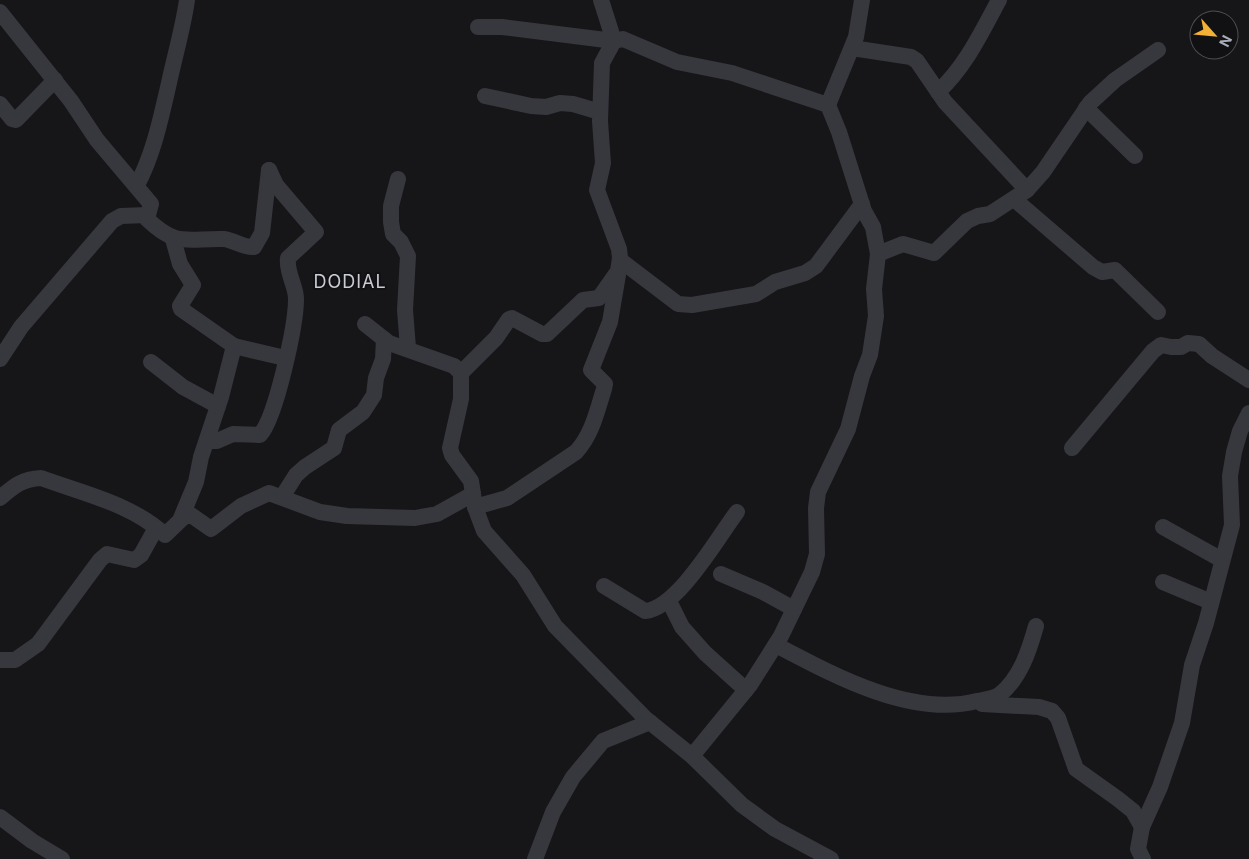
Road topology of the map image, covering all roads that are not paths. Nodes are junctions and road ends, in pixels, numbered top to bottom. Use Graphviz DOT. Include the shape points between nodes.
graph roads {
  1 [pos="186,0"];
  2 [pos="601,0"];
  3 [pos="862,0"];
  4 [pos="1000,0"];
  5 [pos="2,17"];
  6 [pos="478,27"];
  7 [pos="614,41"];
  8 [pos="852,48"];
  9 [pos="1158,50"];
  10 [pos="54,80"];
  11 [pos="938,92"];
  12 [pos="485,96"];
  13 [pos="0,104"];
  14 [pos="828,105"];
  15 [pos="1086,108"];
  16 [pos="600,112"];
  17 [pos="1135,156"];
  18 [pos="398,179"];
  19 [pos="136,185"];
  20 [pos="1021,194"];
  21 [pos="862,204"];
  22 [pos="147,215"];
  23 [pos="173,239"];
  24 [pos="878,254"];
  25 [pos="619,266"];
  26 [pos="1158,312"];
  27 [pos="365,324"];
  28 [pos="384,339"];
  29 [pos="234,346"];
  30 [pos="408,348"];
  31 [pos="286,358"];
  32 [pos="0,359"];
  33 [pos="151,362"];
  34 [pos="461,373"];
  35 [pos="1249,380"];
  36 [pos="218,406"];
  37 [pos="1249,413"];
  38 [pos="207,441"];
  39 [pos="1072,448"];
  40 [pos="282,497"];
  41 [pos="0,498"];
  42 [pos="474,500"];
  43 [pos="737,512"];
  44 [pos="181,518"];
  45 [pos="1164,527"];
  46 [pos="160,532"];
  47 [pos="1222,560"];
  48 [pos="721,574"];
  49 [pos="1163,582"];
  50 [pos="604,586"];
  51 [pos="669,600"];
  52 [pos="1211,602"];
  53 [pos="794,609"];
  54 [pos="1036,626"];
  55 [pos="776,645"];
  56 [pos="0,660"];
  57 [pos="746,690"];
  58 [pos="968,704"];
  59 [pos="650,722"];
  60 [pos="692,756"];
  61 [pos="0,817"];
  62 [pos="1142,827"];
  63 [pos="62,859"];
  64 [pos="535,859"];
  65 [pos="831,859"];
  66 [pos="1143,859"];
  1 -- 19 [label="street" via="184,22 158,130"];
  2 -- 7 [label="street"];
  3 -- 8 [label="street"];
  4 -- 11 [label="street" via="973,49"];
  5 -- 10 [label="street"];
  6 -- 7 [label="street"];
  7 -- 14 [label="street" via="622,39 677,62 732,73"];
  7 -- 16 [label="street" via="602,63"];
  8 -- 11 [label="street" via="917,61"];
  8 -- 14 [label="street"];
  9 -- 15 [label="street" via="1115,80"];
  10 -- 13 [label="street" via="16,120"];
  10 -- 19 [label="street" via="97,140"];
  11 -- 20 [label="street"];
  12 -- 16 [label="street" via="546,108 560,103 573,104"];
  14 -- 21 [label="street"];
  15 -- 17 [label="street"];
  15 -- 20 [label="street" via="1043,172"];
  16 -- 25 [label="street" via="603,163 597,190 620,249"];
  18 -- 30 [label="street" via="391,206 391,222 393,234 408,256 405,310"];
  19 -- 22 [label="street" via="151,204"];
  20 -- 24 [label="street" via="990,214 967,221 934,253 903,244"];
  20 -- 26 [label="street" via="1093,266 1102,272 1116,270"];
  21 -- 24 [label="street" via="873,227"];
  21 -- 25 [label="street" via="816,266 805,273 775,282 756,294 692,305 678,304"];
  22 -- 23 [label="street" via="158,230"];
  22 -- 32 [label="street" via="121,216 112,221 22,327"];
  23 -- 29 [label="street" via="180,264 193,285 181,309"];
  23 -- 31 [label="street" via="225,239 254,247 262,233 269,170 276,185 316,232 288,258 289,276 296,298"];
  24 -- 53 [label="street" via="874,289 876,316 870,355 848,430 818,492 817,554"];
  25 -- 34 [label="street" via="599,298 583,300 547,334 509,319 496,338"];
  25 -- 42 [label="street" via="610,322 591,370 605,384 604,389 582,445 507,498"];
  27 -- 28 [label="street"];
  28 -- 30 [label="street"];
  28 -- 40 [label="street" via="383,359 370,402 363,412 339,430 334,448 305,466"];
  29 -- 31 [label="street"];
  29 -- 36 [label="street"];
  30 -- 34 [label="street" via="454,366"];
  31 -- 38 [label="street" via="282,381 260,435 233,434 217,442"];
  33 -- 36 [label="street" via="183,387"];
  34 -- 42 [label="street" via="461,399 450,448 471,481"];
  35 -- 39 [label="street" via="1199,344 1188,343 1171,348 1161,346 1153,351"];
  36 -- 38 [label="street"];
  37 -- 47 [label="street" via="1234,452 1230,476 1232,525"];
  38 -- 44 [label="street" via="196,482"];
  40 -- 42 [label="street" via="320,512 415,518 437,514"];
  40 -- 44 [label="street" via="269,493 262,495 211,529 188,513"];
  41 -- 46 [label="street" via="18,482 41,478 132,512"];
  42 -- 59 [label="street" via="484,531 523,575 555,626"];
  43 -- 51 [label="street" via="710,553"];
  44 -- 46 [label="street"];
  45 -- 47 [label="street"];
  46 -- 56 [label="street" via="134,560 107,554 32,650 15,660"];
  47 -- 52 [label="street"];
  48 -- 53 [label="street"];
  49 -- 52 [label="street"];
  50 -- 51 [label="street" via="645,611"];
  51 -- 57 [label="street" via="682,627"];
  52 -- 62 [label="street" via="1192,665 1182,723"];
  53 -- 55 [label="street"];
  54 -- 58 [label="street" via="1030,649 1016,677 998,696"];
  55 -- 57 [label="street"];
  55 -- 58 [label="street" via="825,671 893,697 933,705"];
  57 -- 60 [label="street"];
  58 -- 62 [label="street" via="1052,710 1076,768 1133,811"];
  59 -- 60 [label="street"];
  59 -- 64 [label="street" via="603,741 573,778 553,812"];
  60 -- 65 [label="street" via="742,805 775,829"];
  61 -- 63 [label="street"];
  62 -- 66 [label="street" via="1138,849"];
}
